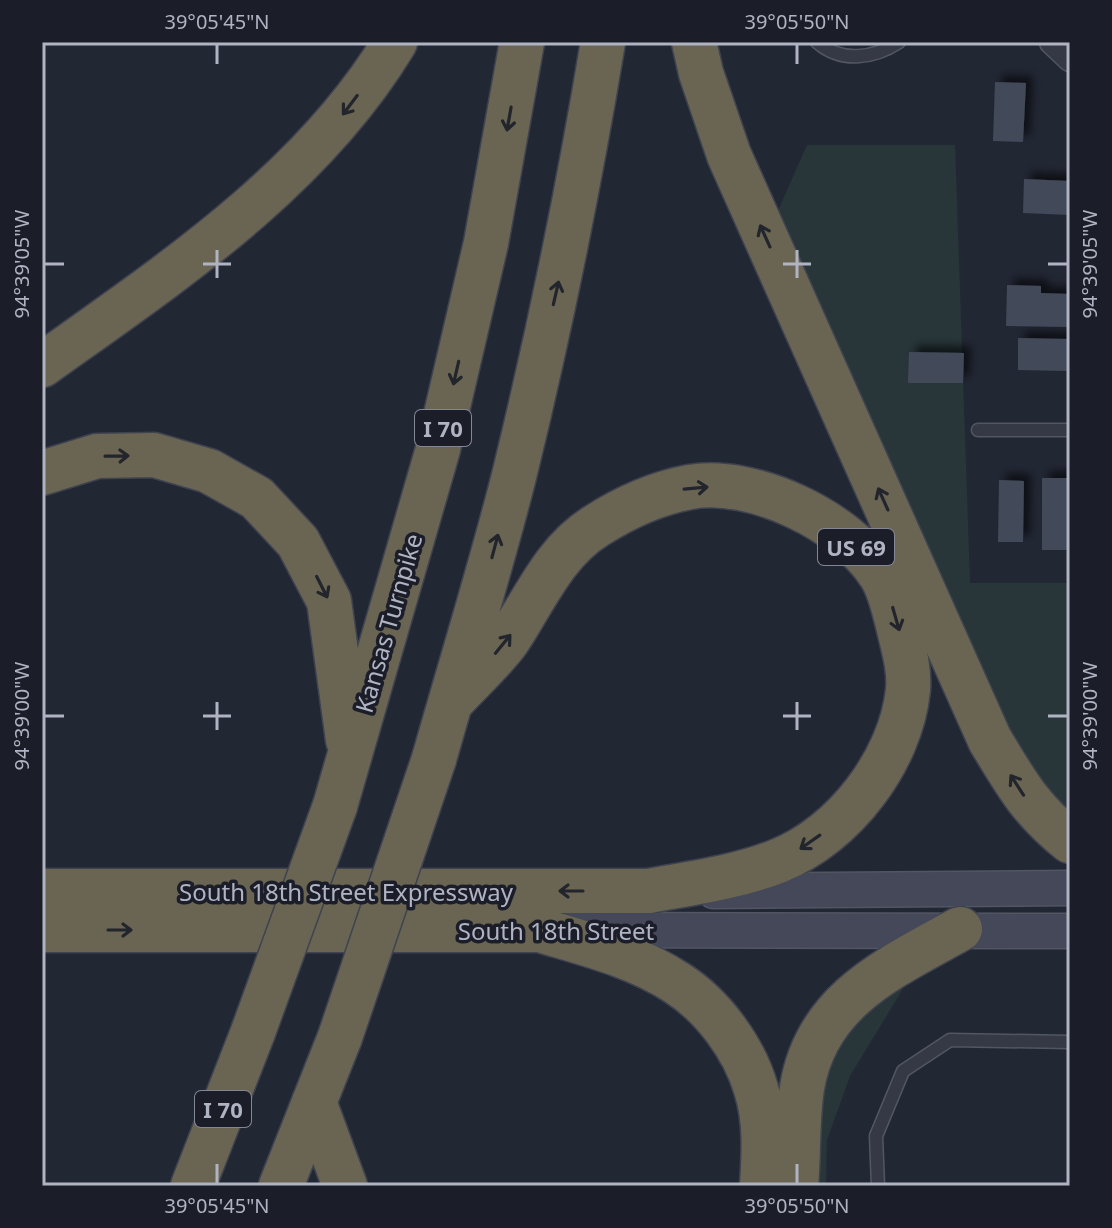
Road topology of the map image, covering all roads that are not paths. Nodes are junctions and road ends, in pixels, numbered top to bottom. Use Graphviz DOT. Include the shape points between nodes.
graph roads {
  1 [pos="395,42"];
  2 [pos="522,42"];
  3 [pos="603,42"];
  4 [pos="694,42"];
  5 [pos="817,42"];
  6 [pos="899,42"];
  7 [pos="1052,42"];
  8 [pos="1070,59"];
  9 [pos="42,365"];
  10 [pos="978,430"];
  11 [pos="1070,430"];
  12 [pos="42,473"];
  13 [pos="451,702"];
  14 [pos="350,754"];
  15 [pos="1070,841"];
  16 [pos="42,859"];
  17 [pos="1070,888"];
  18 [pos="117,890"];
  19 [pos="42,891"];
  20 [pos="649,891"];
  21 [pos="960,929"];
  22 [pos="42,930"];
  23 [pos="540,930"];
  24 [pos="1070,931"];
  25 [pos="1070,1042"];
  26 [pos="314,1102"];
  27 [pos="193,1186"];
  28 [pos="281,1186"];
  29 [pos="345,1186"];
  30 [pos="762,1186"];
  31 [pos="796,1186"];
  32 [pos="878,1186"];
  1 -- 9 [label="highway, one-way" via="334,126 267,194 160,281"];
  2 -- 14 [label="highway, Kansas Turnpike / I 70, one-way" via="486,243 438,449"];
  13 -- 3 [label="highway, one-way" via="514,473 557,289"];
  15 -- 4 [label="highway, one-way" via="1044,821 990,740 729,155"];
  5 -- 6 [label="lane" via="845,57 886,51"];
  7 -- 8 [label="street"];
  10 -- 11 [label="lane"];
  12 -- 14 [label="highway, one-way" via="97,456 154,455 209,471 257,498 298,542 329,601"];
  13 -- 20 [label="highway, US 69, one-way" via="506,643 560,558 593,527 641,502 692,487 741,488 785,501 851,542 881,575 905,652 908,689 901,728 880,771 852,810 780,861"];
  13 -- 26 [label="highway, bridge"];
  14 -- 27 [label="highway, Kansas Turnpike / I 70, bridge"];
  16 -- 18 [label="highway"];
  17 -- 20 [label="main road, South 18th Street"];
  18 -- 19 [label="highway, South 18th Street Expressway / US 69"];
  20 -- 18 [label="highway, South 18th Street Expressway / US 69, one-way"];
  21 -- 23 [label="main road, South 18th Street"];
  21 -- 24 [label="main road, South 18th Street"];
  21 -- 31 [label="highway" via="880,974 839,1007 817,1040 802,1087"];
  22 -- 23 [label="highway, South 18th Street, one-way"];
  23 -- 30 [label="highway" via="616,954 677,983 733,1039 756,1089 764,1143"];
  25 -- 32 [label="lane" via="950,1040 903,1071 876,1136"];
  26 -- 28 [label="highway"];
  26 -- 29 [label="highway"];
}
